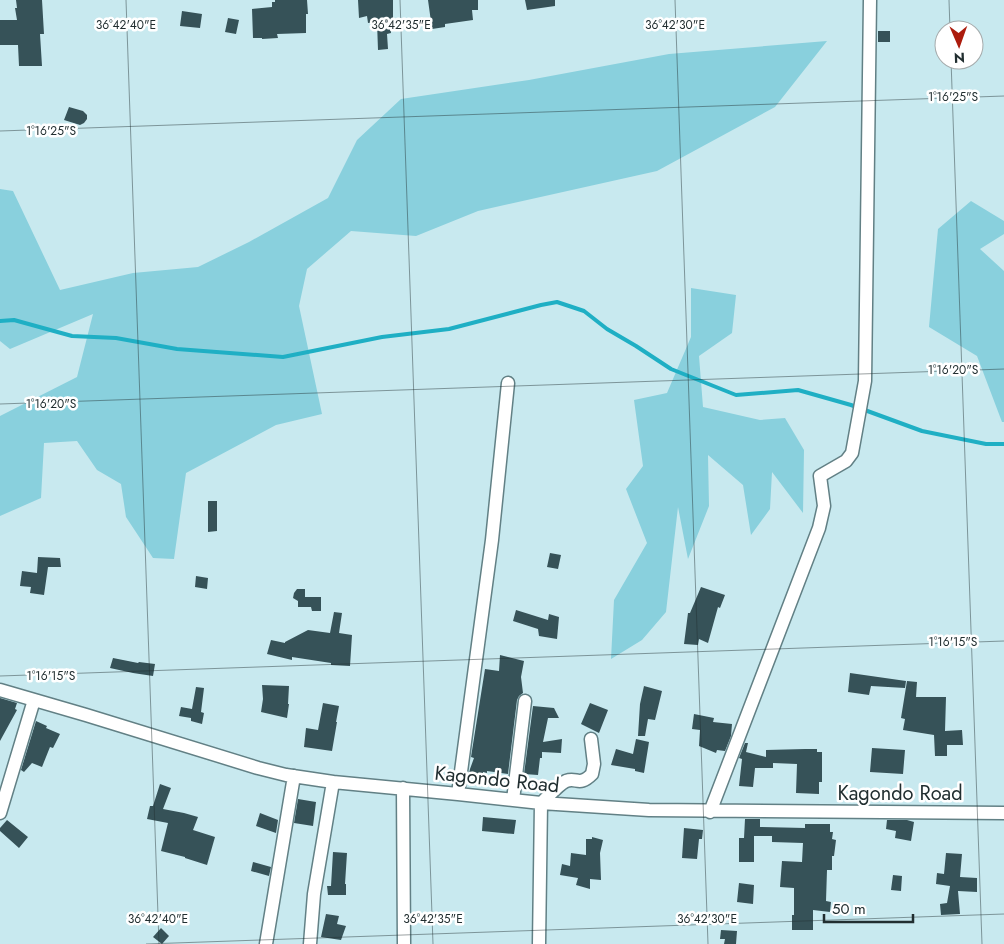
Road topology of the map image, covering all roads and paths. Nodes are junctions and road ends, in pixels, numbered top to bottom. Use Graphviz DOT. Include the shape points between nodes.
graph roads {
  1 [pos="870,0"];
  2 [pos="508,383"];
  3 [pos="0,690"];
  4 [pos="34,700"];
  5 [pos="525,701"];
  6 [pos="591,738"];
  7 [pos="294,776"];
  8 [pos="333,782"];
  9 [pos="403,788"];
  10 [pos="458,794"];
  11 [pos="513,800"];
  12 [pos="541,803"];
  13 [pos="710,812"];
  14 [pos="0,813"];
  15 [pos="1004,813"];
  16 [pos="266,944"];
  17 [pos="310,944"];
  18 [pos="404,944"];
  19 [pos="539,944"];
  1 -- 13 [label="street" via="865,381 852,453 846,461 820,476 824,506 819,528"];
  2 -- 10 [label="street" via="492,540"];
  3 -- 4 [label="street, Kagondo Road"];
  4 -- 7 [label="street, Kagondo Road"];
  4 -- 14 [label="street"];
  5 -- 11 [label="street"];
  6 -- 12 [label="street" via="592,774 583,781 567,781"];
  7 -- 8 [label="street, Kagondo Road"];
  7 -- 16 [label="street"];
  8 -- 9 [label="street, Kagondo Road"];
  8 -- 17 [label="street" via="314,894"];
  9 -- 10 [label="street, Kagondo Road"];
  9 -- 18 [label="street"];
  10 -- 11 [label="street, Kagondo Road"];
  11 -- 12 [label="street, Kagondo Road"];
  12 -- 13 [label="street, Kagondo Road"];
  12 -- 19 [label="street"];
  13 -- 15 [label="street, Kagondo Road"];
}
